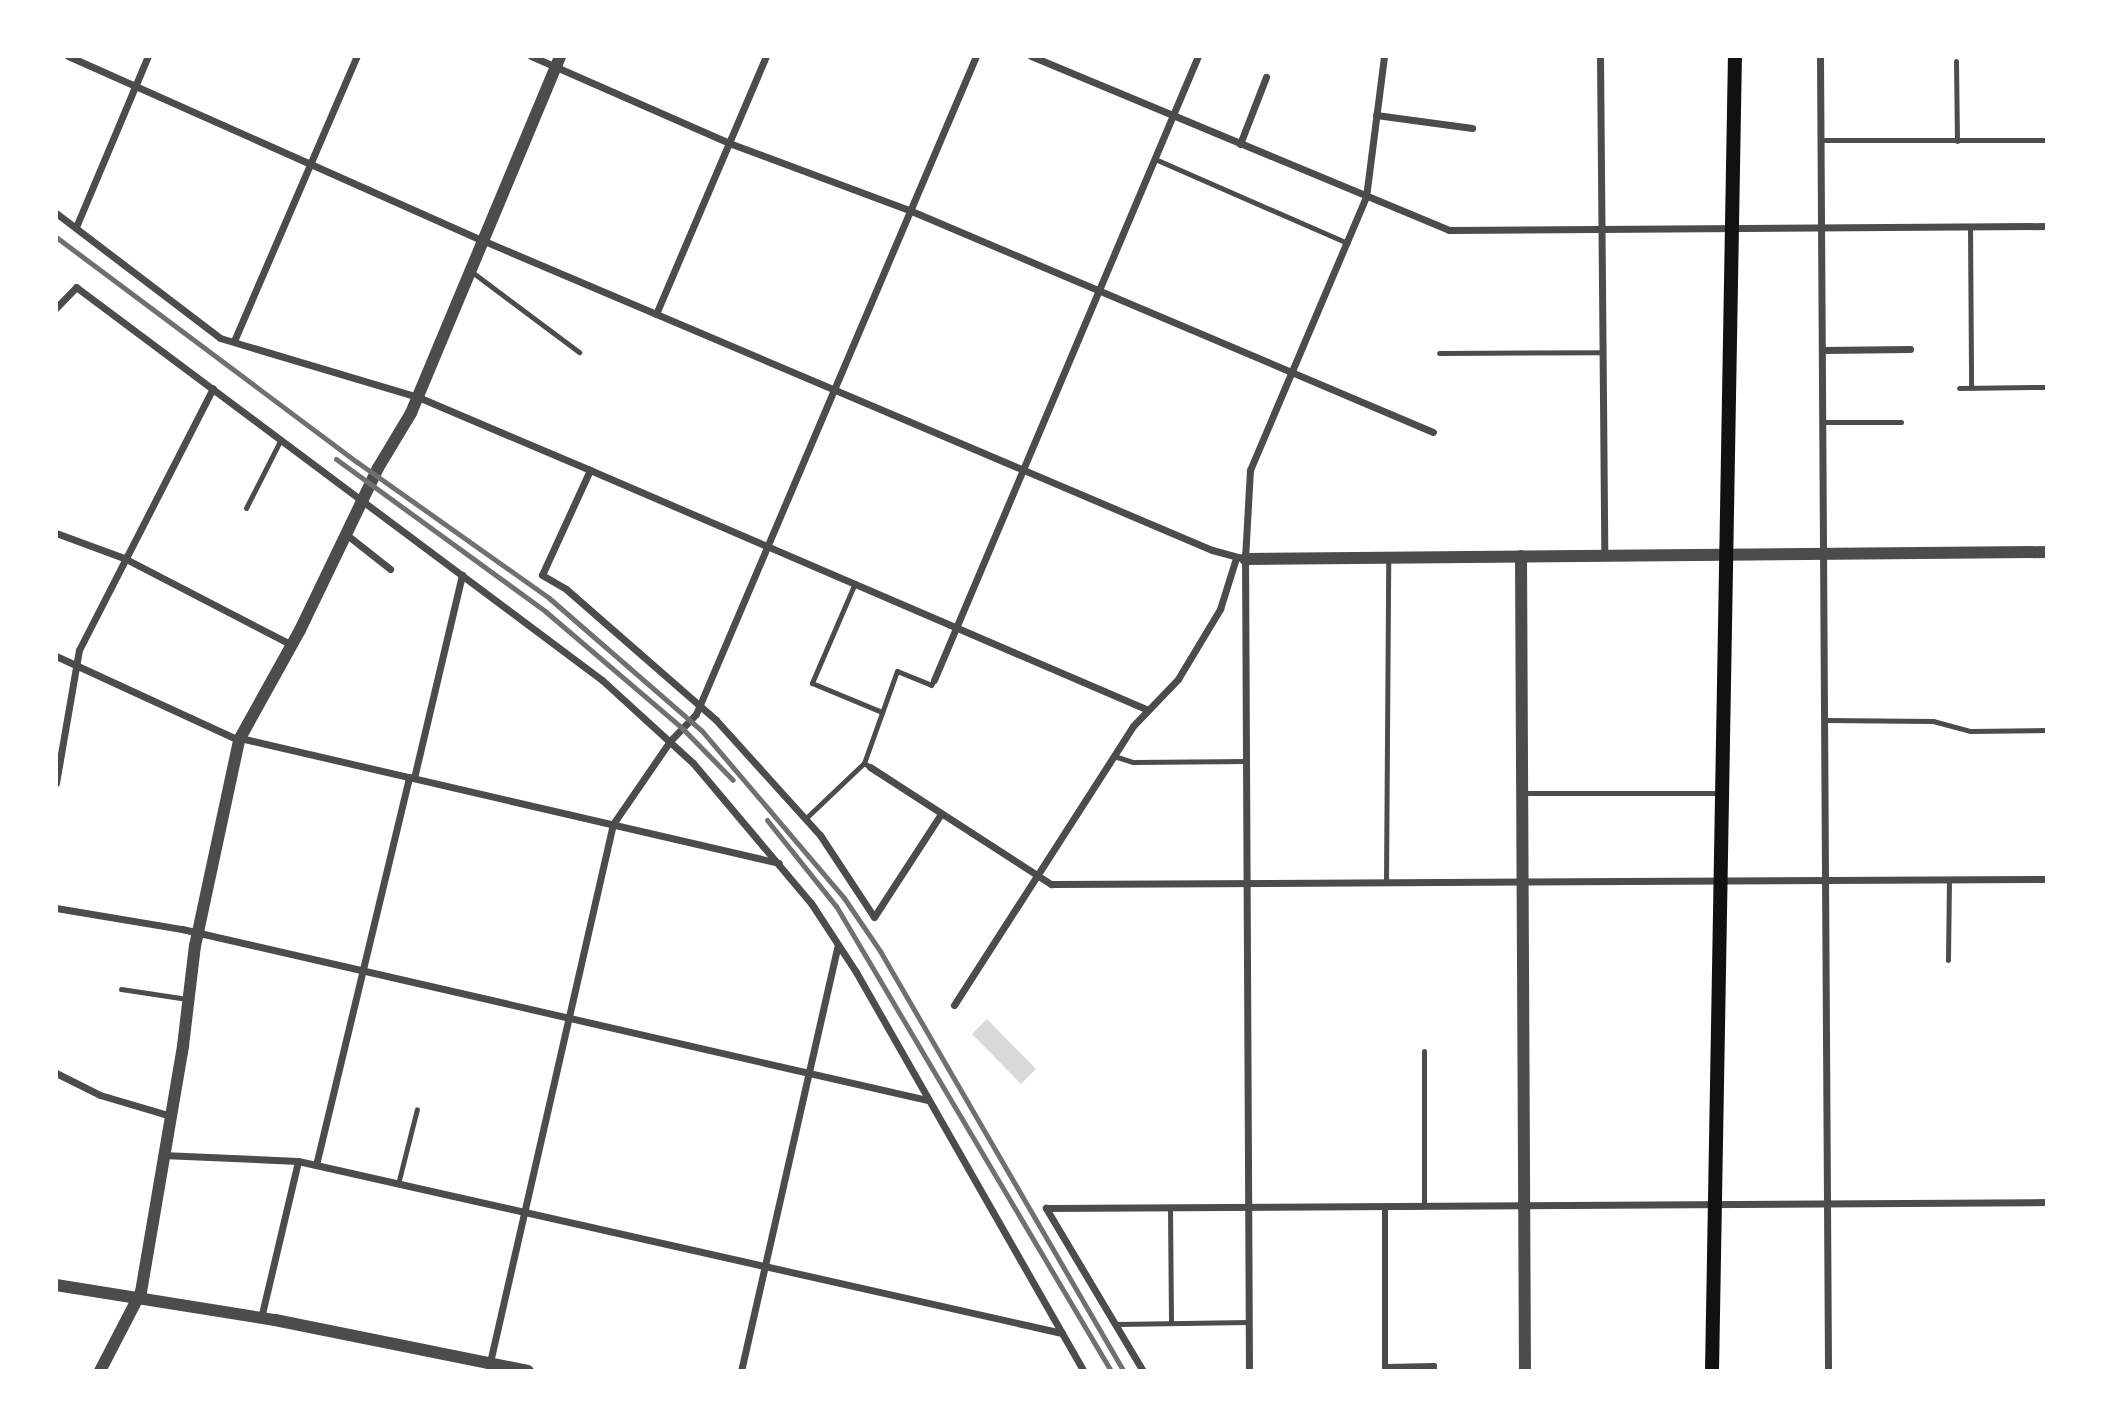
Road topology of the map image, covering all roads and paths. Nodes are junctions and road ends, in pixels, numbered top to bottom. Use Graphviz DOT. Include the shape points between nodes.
graph roads {
  1 [pos="68,56"];
  2 [pos="148,56"];
  3 [pos="357,56"];
  4 [pos="531,56"];
  5 [pos="766,56"];
  6 [pos="976,56"];
  7 [pos="1031,56"];
  8 [pos="1198,56"];
  9 [pos="1384,56"];
  10 [pos="1600,56"];
  11 [pos="1735,56"];
  12 [pos="1820,56"];
  13 [pos="1956,61"];
  14 [pos="558,62"];
  15 [pos="1266,77"];
  16 [pos="134,88"];
  17 [pos="1376,115"];
  18 [pos="1174,116"];
  19 [pos="1472,128"];
  20 [pos="1820,140"];
  21 [pos="2047,140"];
  22 [pos="1957,141"];
  23 [pos="729,143"];
  24 [pos="1240,144"];
  25 [pos="1155,159"];
  26 [pos="310,163"];
  27 [pos="1366,197"];
  28 [pos="909,210"];
  29 [pos="56,213"];
  30 [pos="1970,226"];
  31 [pos="2047,226"];
  32 [pos="76,227"];
  33 [pos="1821,227"];
  34 [pos="1731,228"];
  35 [pos="1603,229"];
  36 [pos="482,240"];
  37 [pos="1347,243"];
  38 [pos="469,270"];
  39 [pos="1099,291"];
  40 [pos="56,308"];
  41 [pos="656,314"];
  42 [pos="234,341"];
  43 [pos="1910,349"];
  44 [pos="1824,350"];
  45 [pos="579,352"];
  46 [pos="1603,352"];
  47 [pos="1439,354"];
  48 [pos="1291,372"];
  49 [pos="1971,387"];
  50 [pos="2047,387"];
  51 [pos="212,388"];
  52 [pos="1959,388"];
  53 [pos="833,389"];
  54 [pos="418,397"];
  55 [pos="1823,422"];
  56 [pos="1901,422"];
  57 [pos="1433,432"];
  58 [pos="282,439"];
  59 [pos="590,470"];
  60 [pos="1021,470"];
  61 [pos="364,500"];
  62 [pos="246,508"];
  63 [pos="56,533"];
  64 [pos="347,535"];
  65 [pos="768,545"];
  66 [pos="2047,552"];
  67 [pos="1726,554"];
  68 [pos="1824,554"];
  69 [pos="1604,555"];
  70 [pos="1521,556"];
  71 [pos="1388,557"];
  72 [pos="124,558"];
  73 [pos="1240,558"];
  74 [pos="390,569"];
  75 [pos="462,575"];
  76 [pos="855,583"];
  77 [pos="956,627"];
  78 [pos="292,645"];
  79 [pos="56,656"];
  80 [pos="77,662"];
  81 [pos="934,680"];
  82 [pos="700,705"];
  83 [pos="1147,710"];
  84 [pos="882,712"];
  85 [pos="1825,720"];
  86 [pos="2047,730"];
  87 [pos="240,739"];
  88 [pos="670,741"];
  89 [pos="1114,756"];
  90 [pos="1247,761"];
  91 [pos="867,765"];
  92 [pos="411,778"];
  93 [pos="56,783"];
  94 [pos="1522,793"];
  95 [pos="1722,793"];
  96 [pos="941,814"];
  97 [pos="805,819"];
  98 [pos="613,824"];
  99 [pos="780,863"];
  100 [pos="1038,877"];
  101 [pos="1949,879"];
  102 [pos="2047,879"];
  103 [pos="1826,880"];
  104 [pos="1721,882"];
  105 [pos="1248,883"];
  106 [pos="1386,883"];
  107 [pos="1523,883"];
  108 [pos="56,908"];
  109 [pos="198,934"];
  110 [pos="838,945"];
  111 [pos="1948,960"];
  112 [pos="363,971"];
  113 [pos="121,989"];
  114 [pos="190,1000"];
  115 [pos="954,1005"];
  116 [pos="569,1018"];
  117 [pos="1424,1051"];
  118 [pos="56,1073"];
  119 [pos="808,1073"];
  120 [pos="927,1100"];
  121 [pos="417,1109"];
  122 [pos="168,1115"];
  123 [pos="162,1155"];
  124 [pos="298,1161"];
  125 [pos="316,1165"];
  126 [pos="398,1184"];
  127 [pos="2047,1202"];
  128 [pos="1827,1203"];
  129 [pos="1715,1204"];
  130 [pos="1525,1205"];
  131 [pos="1249,1206"];
  132 [pos="1424,1206"];
  133 [pos="1170,1207"];
  134 [pos="1385,1207"];
  135 [pos="524,1212"];
  136 [pos="765,1267"];
  137 [pos="56,1285"];
  138 [pos="137,1301"];
  139 [pos="261,1318"];
  140 [pos="1249,1322"];
  141 [pos="1171,1323"];
  142 [pos="1116,1324"];
  143 [pos="1062,1333"];
  144 [pos="489,1367"];
  145 [pos="100,1371"];
  146 [pos="528,1371"];
  147 [pos="741,1371"];
  148 [pos="1084,1371"];
  149 [pos="1143,1371"];
  150 [pos="1250,1371"];
  151 [pos="1434,1371"];
  152 [pos="1525,1371"];
  153 [pos="1712,1371"];
  154 [pos="1828,1371"];
  1 -- 16 [label="street"];
  2 -- 16 [label="street"];
  3 -- 26 [label="street"];
  4 -- 14 [label="street"];
  5 -- 23 [label="street"];
  6 -- 28 [label="street"];
  7 -- 18 [label="street"];
  8 -- 18 [label="street"];
  9 -- 17 [label="street"];
  10 -- 35 [label="street"];
  11 -- 34 [label="main road"];
  12 -- 20 [label="street"];
  13 -- 22 [label="lane"];
  14 -- 23 [label="street"];
  14 -- 36 [label="street"];
  15 -- 24 [label="street"];
  16 -- 26 [label="street"];
  16 -- 32 [label="street"];
  17 -- 19 [label="street"];
  17 -- 27 [label="street"];
  18 -- 24 [label="street"];
  18 -- 25 [label="street"];
  20 -- 22 [label="lane"];
  20 -- 33 [label="street"];
  21 -- 22 [label="lane"];
  23 -- 28 [label="street"];
  23 -- 41 [label="street"];
  24 -- 27 [label="street"];
  25 -- 37 [label="lane"];
  25 -- 39 [label="street"];
  26 -- 36 [label="street"];
  26 -- 42 [label="street"];
  27 -- 35 [label="street" via="1448,230"];
  27 -- 37 [label="street"];
  28 -- 39 [label="street"];
  28 -- 53 [label="street"];
  29 -- 32 [label="street"];
  30 -- 31 [label="street"];
  30 -- 33 [label="street"];
  30 -- 49 [label="lane"];
  32 -- 42 [label="street" via="220,338"];
  33 -- 34 [label="street"];
  33 -- 44 [label="street"];
  34 -- 35 [label="street"];
  34 -- 67 [label="main road"];
  35 -- 46 [label="street"];
  36 -- 38 [label="street"];
  36 -- 41 [label="street"];
  37 -- 48 [label="street"];
  38 -- 45 [label="lane"];
  38 -- 54 [label="street"];
  39 -- 48 [label="street"];
  39 -- 60 [label="street"];
  40 -- 51 [label="street" via="76,287"];
  41 -- 53 [label="street"];
  42 -- 54 [label="street"];
  43 -- 44 [label="street"];
  44 -- 55 [label="street"];
  46 -- 47 [label="lane"];
  46 -- 69 [label="street"];
  48 -- 57 [label="street"];
  48 -- 73 [label="street" via="1250,470"];
  49 -- 50 [label="lane"];
  49 -- 52 [label="lane"];
  51 -- 58 [label="street"];
  51 -- 72 [label="street"];
  53 -- 60 [label="street"];
  53 -- 65 [label="street"];
  54 -- 59 [label="street"];
  54 -- 61 [label="street"];
  55 -- 56 [label="lane"];
  55 -- 68 [label="street"];
  58 -- 61 [label="street"];
  58 -- 62 [label="lane"];
  59 -- 65 [label="street"];
  59 -- 82 [label="street" via="542,575 566,589"];
  60 -- 73 [label="street"];
  60 -- 77 [label="street"];
  61 -- 64 [label="street"];
  61 -- 75 [label="street"];
  63 -- 72 [label="street"];
  64 -- 74 [label="street"];
  64 -- 78 [label="street"];
  65 -- 76 [label="street"];
  65 -- 82 [label="street"];
  66 -- 68 [label="street"];
  67 -- 68 [label="street"];
  67 -- 69 [label="street"];
  67 -- 95 [label="main road"];
  68 -- 85 [label="street"];
  69 -- 70 [label="street"];
  70 -- 71 [label="street"];
  70 -- 94 [label="street"];
  71 -- 73 [label="street"];
  71 -- 106 [label="lane"];
  72 -- 78 [label="street"];
  72 -- 80 [label="street"];
  73 -- 83 [label="street" via="1220,609 1178,679"];
  73 -- 90 [label="street"];
  75 -- 88 [label="street" via="602,680"];
  75 -- 92 [label="street"];
  76 -- 77 [label="street"];
  76 -- 84 [label="lane" via="812,683"];
  77 -- 81 [label="street"];
  77 -- 83 [label="street"];
  78 -- 87 [label="street"];
  79 -- 80 [label="street"];
  80 -- 87 [label="street"];
  80 -- 93 [label="street"];
  81 -- 84 [label="lane" via="932,685 897,671"];
  82 -- 88 [label="street"];
  82 -- 97 [label="street"];
  83 -- 89 [label="street"];
  84 -- 91 [label="lane"];
  85 -- 86 [label="lane" via="1933,721 1970,731"];
  85 -- 103 [label="street"];
  87 -- 92 [label="street"];
  87 -- 109 [label="street"];
  88 -- 98 [label="street"];
  88 -- 99 [label="street" via="726,797"];
  89 -- 90 [label="lane" via="1133,762"];
  89 -- 100 [label="street"];
  90 -- 105 [label="street"];
  91 -- 96 [label="street"];
  91 -- 97 [label="lane"];
  92 -- 98 [label="street"];
  92 -- 112 [label="street"];
  94 -- 95 [label="lane"];
  94 -- 107 [label="street"];
  95 -- 104 [label="main road"];
  96 -- 97 [label="street" via="874,917"];
  96 -- 100 [label="street"];
  98 -- 99 [label="street"];
  98 -- 116 [label="street"];
  99 -- 110 [label="street"];
  100 -- 105 [label="street" via="1051,884"];
  100 -- 115 [label="street"];
  101 -- 102 [label="street"];
  101 -- 103 [label="street"];
  101 -- 111 [label="lane"];
  103 -- 104 [label="street"];
  103 -- 128 [label="street"];
  104 -- 107 [label="street"];
  104 -- 129 [label="main road"];
  105 -- 106 [label="street"];
  105 -- 131 [label="street"];
  106 -- 107 [label="street"];
  107 -- 130 [label="street"];
  108 -- 109 [label="street"];
  109 -- 112 [label="street"];
  109 -- 114 [label="street"];
  110 -- 119 [label="street"];
  110 -- 120 [label="street"];
  112 -- 116 [label="street"];
  112 -- 125 [label="street"];
  113 -- 114 [label="lane"];
  114 -- 122 [label="street"];
  116 -- 119 [label="street"];
  116 -- 135 [label="street"];
  117 -- 132 [label="lane"];
  118 -- 122 [label="street" via="100,1095"];
  119 -- 120 [label="street"];
  119 -- 136 [label="street"];
  120 -- 143 [label="street"];
  121 -- 126 [label="lane"];
  122 -- 123 [label="street"];
  123 -- 124 [label="street"];
  123 -- 138 [label="street"];
  124 -- 125 [label="street"];
  124 -- 139 [label="street"];
  125 -- 126 [label="street"];
  126 -- 135 [label="street"];
  127 -- 128 [label="street"];
  128 -- 129 [label="street"];
  128 -- 154 [label="street"];
  129 -- 130 [label="street"];
  129 -- 153 [label="main road"];
  130 -- 132 [label="street"];
  130 -- 152 [label="street"];
  131 -- 133 [label="street"];
  131 -- 134 [label="street"];
  131 -- 140 [label="street"];
  132 -- 134 [label="street"];
  133 -- 141 [label="lane"];
  133 -- 142 [label="street" via="1046,1208"];
  134 -- 151 [label="street" via="1385,1367 1434,1366"];
  135 -- 136 [label="street"];
  135 -- 144 [label="street"];
  136 -- 143 [label="street"];
  136 -- 147 [label="street"];
  137 -- 138 [label="street"];
  138 -- 139 [label="street"];
  138 -- 145 [label="street"];
  139 -- 144 [label="street"];
  140 -- 141 [label="lane"];
  140 -- 150 [label="street"];
  141 -- 142 [label="lane"];
  142 -- 149 [label="street"];
  143 -- 148 [label="street"];
  144 -- 146 [label="street"];
}
